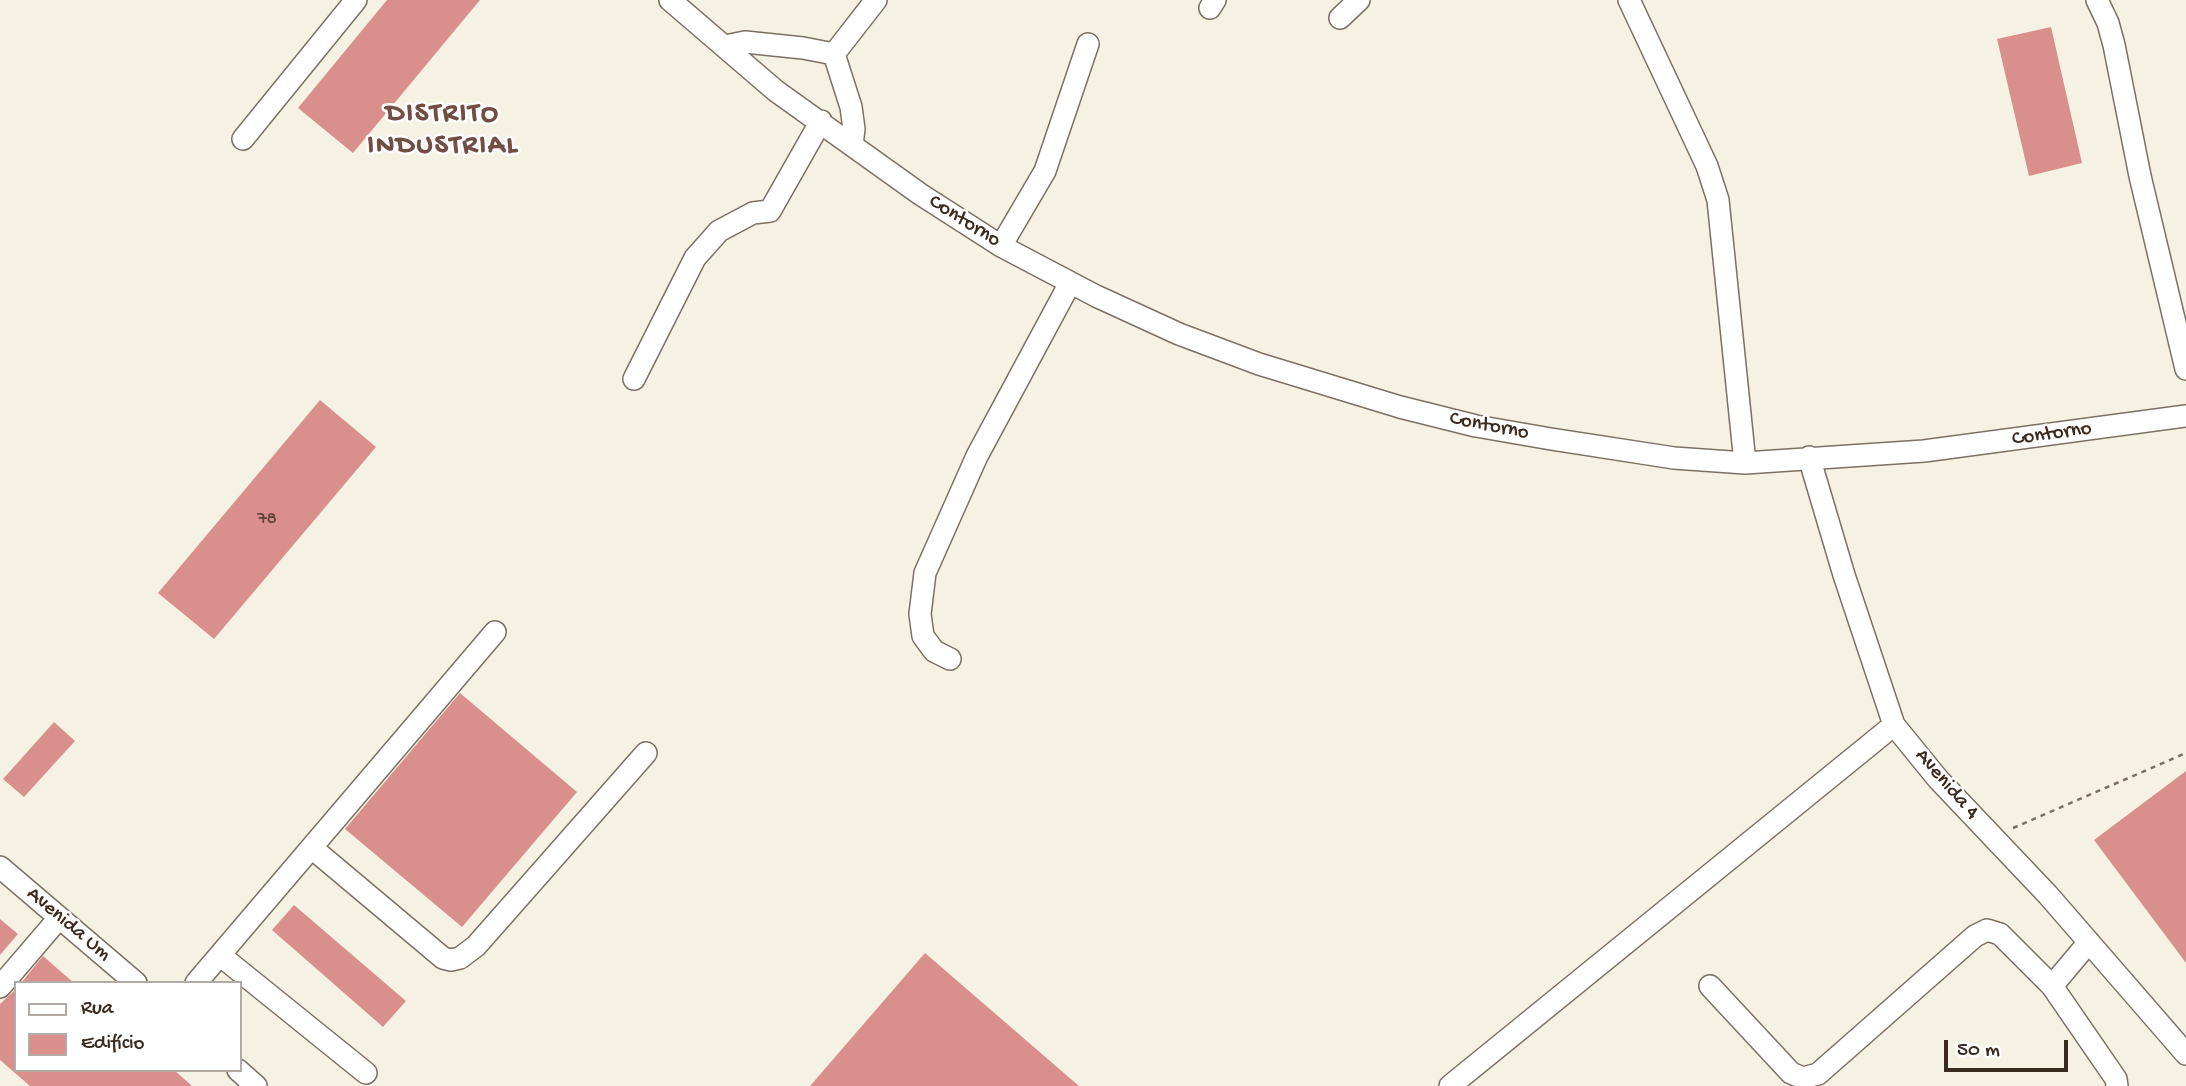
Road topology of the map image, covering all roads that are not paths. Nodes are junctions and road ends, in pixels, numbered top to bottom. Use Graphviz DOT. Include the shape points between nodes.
graph roads {
  1 [pos="356,0"];
  2 [pos="670,0"];
  3 [pos="876,0"];
  4 [pos="1359,0"];
  5 [pos="1629,0"];
  6 [pos="2097,0"];
  7 [pos="1340,18"];
  8 [pos="1088,44"];
  9 [pos="726,46"];
  10 [pos="834,54"];
  11 [pos="821,121"];
  12 [pos="243,139"];
  13 [pos="852,145"];
  14 [pos="1001,246"];
  15 [pos="1070,283"];
  16 [pos="2186,369"];
  17 [pos="634,379"];
  18 [pos="2186,416"];
  19 [pos="1809,457"];
  20 [pos="1745,463"];
  21 [pos="495,632"];
  22 [pos="950,659"];
  23 [pos="1894,725"];
  24 [pos="646,753"];
  25 [pos="312,848"];
  26 [pos="0,867"];
  27 [pos="59,918"];
  28 [pos="2089,942"];
  29 [pos="221,956"];
  30 [pos="134,981"];
  31 [pos="198,981"];
  32 [pos="1710,986"];
  33 [pos="2052,986"];
  34 [pos="0,987"];
  35 [pos="2186,1054"];
  36 [pos="240,1072"];
  37 [pos="366,1073"];
  38 [pos="256,1086"];
  39 [pos="1450,1086"];
  40 [pos="2117,1086"];
  1 -- 12 [label="street"];
  2 -- 9 [label="street, Contorno"];
  3 -- 10 [label="street"];
  4 -- 7 [label="street"];
  5 -- 20 [label="street" via="1707,166 1718,200"];
  6 -- 16 [label="street" via="2114,46"];
  8 -- 14 [label="street" via="1045,170"];
  9 -- 10 [label="street" via="745,42"];
  9 -- 11 [label="street, Contorno" via="776,90"];
  10 -- 13 [label="street" via="851,107"];
  11 -- 13 [label="street, Contorno"];
  11 -- 17 [label="street" via="770,211 753,213 719,231 695,258"];
  13 -- 14 [label="street, Contorno"];
  14 -- 15 [label="street, Contorno"];
  15 -- 20 [label="street, Contorno" via="1259,364 1400,407 1577,444"];
  15 -- 22 [label="street" via="977,456 925,573 920,614 923,636 934,651"];
  18 -- 19 [label="street, Contorno" via="1924,451"];
  19 -- 20 [label="street, Contorno"];
  19 -- 23 [label="street, Avenida 4"];
  21 -- 25 [label="street"];
  23 -- 28 [label="street, Avenida 4"];
  23 -- 39 [label="street"];
  24 -- 25 [label="street" via="476,946 460,958 443,958"];
  25 -- 29 [label="street"];
  26 -- 27 [label="street, Avenida Um"];
  27 -- 30 [label="street, Avenida Um"];
  27 -- 34 [label="street"];
  28 -- 33 [label="street"];
  28 -- 35 [label="street, Avenida 4"];
  29 -- 31 [label="street"];
  29 -- 37 [label="street"];
  32 -- 33 [label="street" via="1791,1073 1803,1078 1818,1073 1987,930 2000,934"];
  33 -- 40 [label="street"];
  36 -- 38 [label="street"];
}
